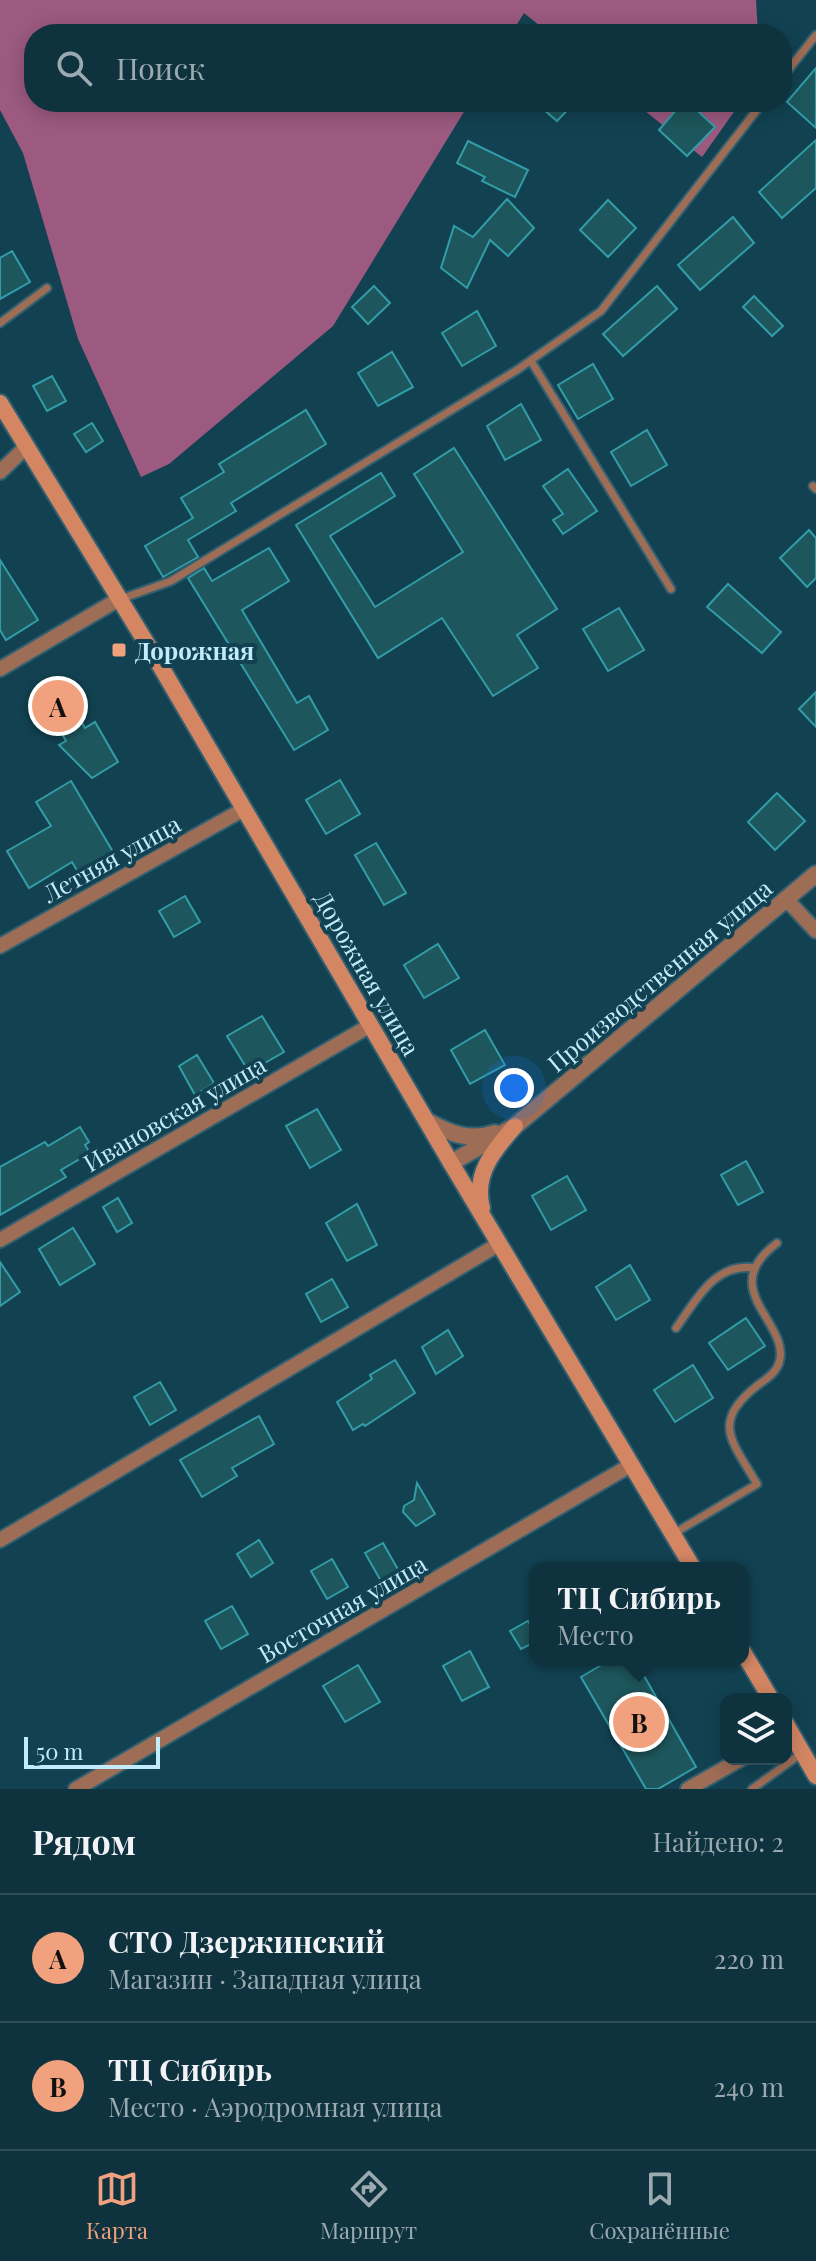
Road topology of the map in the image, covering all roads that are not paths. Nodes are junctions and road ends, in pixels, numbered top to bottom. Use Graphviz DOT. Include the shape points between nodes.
graph roads {
  1 [pos="816,35"];
  2 [pos="792,65"];
  3 [pos="755,112"];
  4 [pos="47,288"];
  5 [pos="0,323"];
  6 [pos="531,361"];
  7 [pos="0,403"];
  8 [pos="26,447"];
  9 [pos="0,472"];
  10 [pos="671,589"];
  11 [pos="119,599"];
  12 [pos="0,669"];
  13 [pos="244,809"];
  14 [pos="816,874"];
  15 [pos="787,900"];
  16 [pos="816,931"];
  17 [pos="0,946"];
  18 [pos="371,1025"];
  19 [pos="427,1121"];
  20 [pos="515,1126"];
  21 [pos="451,1163"];
  22 [pos="486,1221"];
  23 [pos="0,1240"];
  24 [pos="777,1243"];
  25 [pos="499,1244"];
  26 [pos="755,1268"];
  27 [pos="676,1328"];
  28 [pos="631,1465"];
  29 [pos="673,1534"];
  30 [pos="0,1540"];
  31 [pos="689,1562"];
  32 [pos="749,1662"];
  33 [pos="767,1693"];
  34 [pos="792,1737"];
  35 [pos="802,1753"];
  36 [pos="730,1765"];
  37 [pos="816,1776"];
  38 [pos="76,1789"];
  39 [pos="688,1789"];
  40 [pos="752,1789"];
  1 -- 2 [label="lane"];
  3 -- 6 [label="lane" via="601,311"];
  4 -- 5 [label="lane"];
  6 -- 10 [label="lane"];
  6 -- 11 [label="lane" via="171,581"];
  7 -- 8 [label="main road, Дорожная улица"];
  8 -- 9 [label="street"];
  8 -- 11 [label="main road, Дорожная улица"];
  11 -- 12 [label="street"];
  11 -- 13 [label="main road, Дорожная улица"];
  13 -- 17 [label="street, Летняя улица"];
  13 -- 18 [label="main road, Дорожная улица"];
  14 -- 15 [label="street, Производственная улица"];
  15 -- 16 [label="street"];
  15 -- 20 [label="street, Производственная улица"];
  18 -- 19 [label="main road, Дорожная улица"];
  18 -- 23 [label="street, Ивановская улица"];
  19 -- 20 [label="street" via="469,1137"];
  19 -- 21 [label="main road, Дорожная улица"];
  20 -- 21 [label="street, Производственная улица"];
  20 -- 22 [label="main road" via="488,1159 481,1178"];
  21 -- 22 [label="main road, Дорожная улица"];
  22 -- 25 [label="main road, Дорожная улица"];
  24 -- 26 [label="lane"];
  25 -- 28 [label="main road, Дорожная улица"];
  25 -- 30 [label="street"];
  26 -- 27 [label="lane" via="730,1268 707,1285"];
  26 -- 29 [label="lane" via="756,1301 778,1341 780,1363 739,1402 728,1434 757,1484"];
  28 -- 29 [label="main road, Дорожная улица"];
  28 -- 38 [label="street, Восточная улица"];
  29 -- 31 [label="main road, Дорожная улица"];
  32 -- 33 [label="main road"];
  34 -- 35 [label="main road"];
  35 -- 37 [label="main road"];
  35 -- 40 [label="lane"];
  36 -- 39 [label="street"];
}
